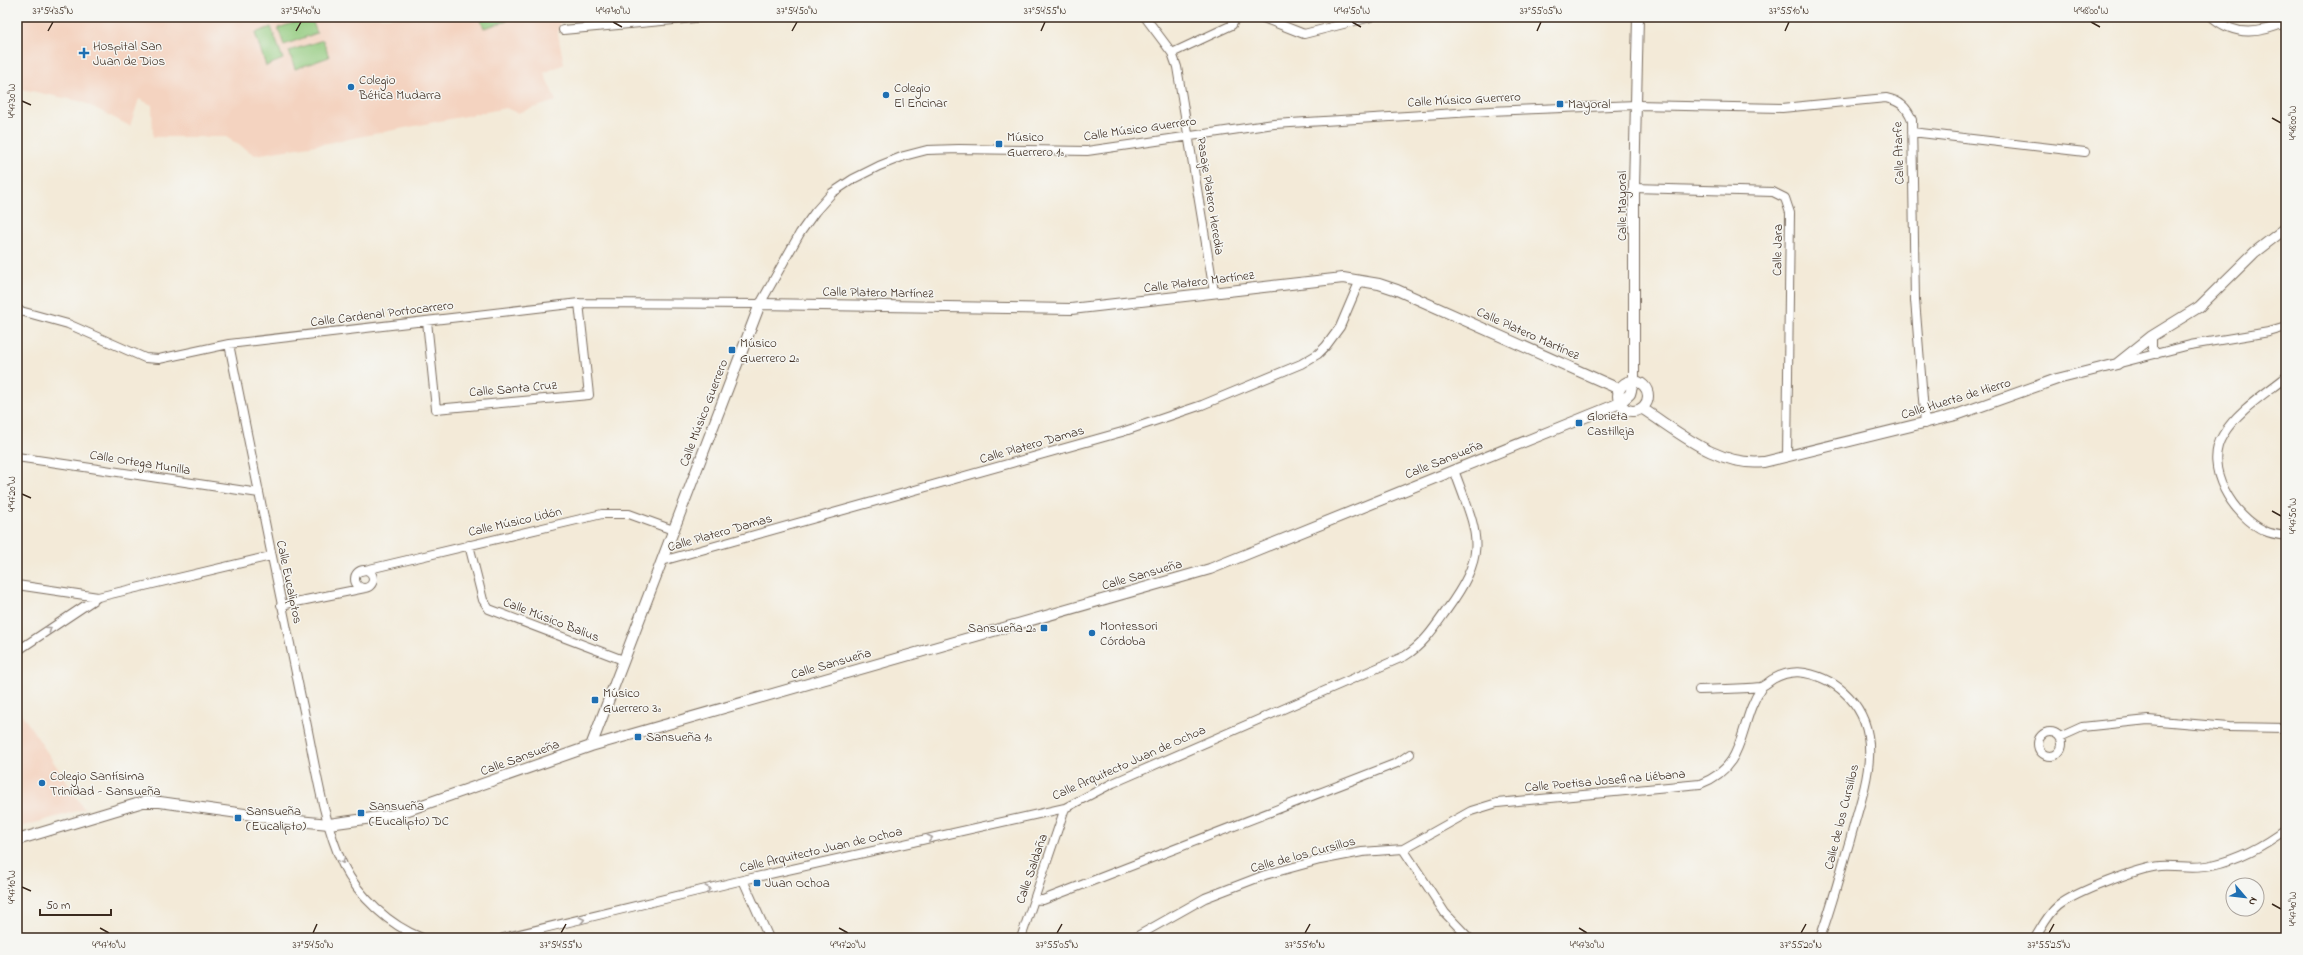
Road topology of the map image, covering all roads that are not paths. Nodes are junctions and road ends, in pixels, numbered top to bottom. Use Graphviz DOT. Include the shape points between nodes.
graph roads {
  1 [pos="706,17"];
  2 [pos="1145,17"];
  3 [pos="1236,17"];
  4 [pos="1261,17"];
  5 [pos="1371,17"];
  6 [pos="1638,17"];
  7 [pos="2212,17"];
  8 [pos="648,19"];
  9 [pos="2286,22"];
  10 [pos="563,30"];
  11 [pos="1172,53"];
  12 [pos="1636,105"];
  13 [pos="1912,132"];
  14 [pos="1188,136"];
  15 [pos="2086,152"];
  16 [pos="1634,188"];
  17 [pos="2286,228"];
  18 [pos="1360,280"];
  19 [pos="1214,292"];
  20 [pos="579,303"];
  21 [pos="760,304"];
  22 [pos="17,310"];
  23 [pos="427,321"];
  24 [pos="2286,327"];
  25 [pos="2152,336"];
  26 [pos="229,344"];
  27 [pos="2157,354"];
  28 [pos="2117,364"];
  29 [pos="2286,377"];
  30 [pos="1634,380"];
  31 [pos="1619,389"];
  32 [pos="1630,394"];
  33 [pos="1620,403"];
  34 [pos="1643,409"];
  35 [pos="1925,424"];
  36 [pos="17,457"];
  37 [pos="1788,457"];
  38 [pos="1454,470"];
  39 [pos="259,493"];
  40 [pos="674,530"];
  41 [pos="2286,536"];
  42 [pos="469,545"];
  43 [pos="271,556"];
  44 [pos="662,561"];
  45 [pos="361,571"];
  46 [pos="17,585"];
  47 [pos="365,588"];
  48 [pos="98,597"];
  49 [pos="281,605"];
  50 [pos="17,651"];
  51 [pos="623,660"];
  52 [pos="1762,687"];
  53 [pos="1699,690"];
  54 [pos="2286,728"];
  55 [pos="2060,737"];
  56 [pos="591,746"];
  57 [pos="1410,754"];
  58 [pos="1065,808"];
  59 [pos="329,824"];
  60 [pos="2286,829"];
  61 [pos="17,840"];
  62 [pos="1403,849"];
  63 [pos="743,880"];
  64 [pos="1034,899"];
  65 [pos="422,938"];
  66 [pos="503,938"];
  67 [pos="769,938"];
  68 [pos="1020,938"];
  69 [pos="1134,938"];
  70 [pos="1469,938"];
  71 [pos="1820,938"];
  72 [pos="2035,938"];
  1 -- 8 [label="street"];
  2 -- 11 [label="street, Pasaje Platero Heredia"];
  3 -- 11 [label="street" via="1232,25"];
  4 -- 5 [label="street" via="1304,34"];
  6 -- 12 [label="street, Calle Mayoral"];
  7 -- 9 [label="street" via="2226,27 2243,32 2259,32"];
  8 -- 10 [label="street"];
  11 -- 14 [label="street, Pasaje Platero Heredia" via="1177,67"];
  12 -- 13 [label="street, Calle Atarfe" via="1753,109 1886,98 1896,100 1908,111"];
  12 -- 14 [label="street, Calle Músico Guerrero" via="1274,124"];
  12 -- 16 [label="street, Calle Mayoral"];
  13 -- 15 [label="street"];
  13 -- 35 [label="street, Calle Atarfe" via="1915,300"];
  14 -- 19 [label="street, Pasaje Platero Heredia"];
  14 -- 21 [label="street, Calle Músico Guerrero" via="1087,151 959,149 927,150 904,156 853,179 832,193 800,233"];
  16 -- 30 [label="street, Calle Mayoral"];
  16 -- 37 [label="street, Calle Jara" via="1773,192 1785,198 1790,213"];
  17 -- 25 [label="street" via="2255,252 2199,307"];
  18 -- 19 [label="street, Calle Platero Martínez" via="1328,279"];
  18 -- 31 [label="street, Calle Platero Martínez" via="1398,290"];
  18 -- 44 [label="street, Calle Platero Damas" via="1340,327 1318,354 1301,364 1202,405 1122,432"];
  19 -- 21 [label="street, Calle Platero Martínez" via="1071,310"];
  20 -- 21 [label="street, Calle Cardenal Portocarrero"];
  20 -- 23 [label="street, Calle Cardenal Portocarrero"];
  20 -- 23 [label="street, Calle Santa Cruz" via="589,395 436,408"];
  21 -- 40 [label="street, Calle Músico Guerrero"];
  22 -- 26 [label="street, Calle Cardenal Portocarrero" via="68,324 145,358 158,359"];
  23 -- 26 [label="street, Calle Cardenal Portocarrero"];
  24 -- 27 [label="street, Calle Huerta de Hierro" via="2190,345"];
  25 -- 27 [label="street" via="2152,348"];
  25 -- 28 [label="street"];
  26 -- 39 [label="street, Calle Eucaliptos"];
  27 -- 28 [label="street, Calle Huerta de Hierro"];
  28 -- 35 [label="street, Calle Huerta de Hierro" via="2057,379"];
  29 -- 41 [label="street" via="2239,416 2222,435 2216,453 2217,469 2232,505 2266,532"];
  30 -- 31 [label="street" via="1624,383"];
  30 -- 32 [label="street, Calle Mayoral"];
  30 -- 34 [label="street" via="1647,391 1647,403"];
  31 -- 33 [label="street"];
  32 -- 33 [label="street, Calle Sansueña"];
  33 -- 34 [label="street" via="1630,411"];
  33 -- 38 [label="street, Calle Sansueña"];
  34 -- 37 [label="street, Calle Huerta de Hierro" via="1708,450 1733,462 1756,463"];
  35 -- 37 [label="street, Calle Huerta de Hierro"];
  36 -- 39 [label="street, Calle Ortega Munilla"];
  38 -- 56 [label="street, Calle Sansueña" via="1210,569"];
  38 -- 58 [label="street, Calle Arquitecto Juan de Ochoa" via="1473,523 1475,556 1464,586 1430,633 1413,651 1113,783"];
  39 -- 43 [label="street, Calle Eucaliptos"];
  40 -- 42 [label="street, Calle Músico Lidón" via="629,514 602,514"];
  40 -- 44 [label="street, Calle Músico Guerrero"];
  42 -- 45 [label="street, Calle Músico Lidón"];
  42 -- 51 [label="street, Calle Músico Balius" via="483,600 488,609"];
  43 -- 48 [label="street"];
  43 -- 49 [label="street, Calle Eucaliptos"];
  44 -- 51 [label="street, Calle Músico Guerrero"];
  45 -- 47 [label="street" via="356,574 355,580 360,587"];
  45 -- 47 [label="street" via="367,571 372,577 372,583"];
  46 -- 48 [label="street"];
  47 -- 49 [label="street"];
  50 -- 48 [label="street, one-way"];
  49 -- 59 [label="street, Calle Eucaliptos"];
  51 -- 56 [label="street, Calle Músico Guerrero"];
  52 -- 53 [label="street"];
  52 -- 62 [label="street, Calle Poetisa Josefina Liébana" via="1753,699 1736,755 1715,779 1700,784 1496,803 1471,811"];
  52 -- 71 [label="street, Calle de los Cursillos" via="1787,673 1819,677 1844,691 1856,704 1869,731 1868,775"];
  54 -- 55 [label="street" via="2235,728 2148,720 2082,727"];
  56 -- 59 [label="street, Calle Sansueña" via="394,815"];
  57 -- 64 [label="street" via="1382,769 1043,900"];
  63 -- 58 [label="street, Calle Arquitecto Juan de Ochoa, one-way"];
  58 -- 64 [label="street, Calle Saldaña"];
  59 -- 61 [label="street, Calle Sansueña" via="143,802"];
  59 -- 65 [label="street, one-way" via="337,850 351,878 385,916"];
  60 -- 72 [label="street" via="2255,848 2213,865 2161,866 2095,887 2058,906 2045,920"];
  62 -- 69 [label="street, Calle de los Cursillos" via="1362,852 1265,875 1205,898"];
  62 -- 70 [label="street" via="1445,913"];
  66 -- 63 [label="street, Calle Arquitecto Juan de Ochoa, one-way"];
  63 -- 67 [label="street"];
  64 -- 68 [label="street, Calle Saldaña"];
}
